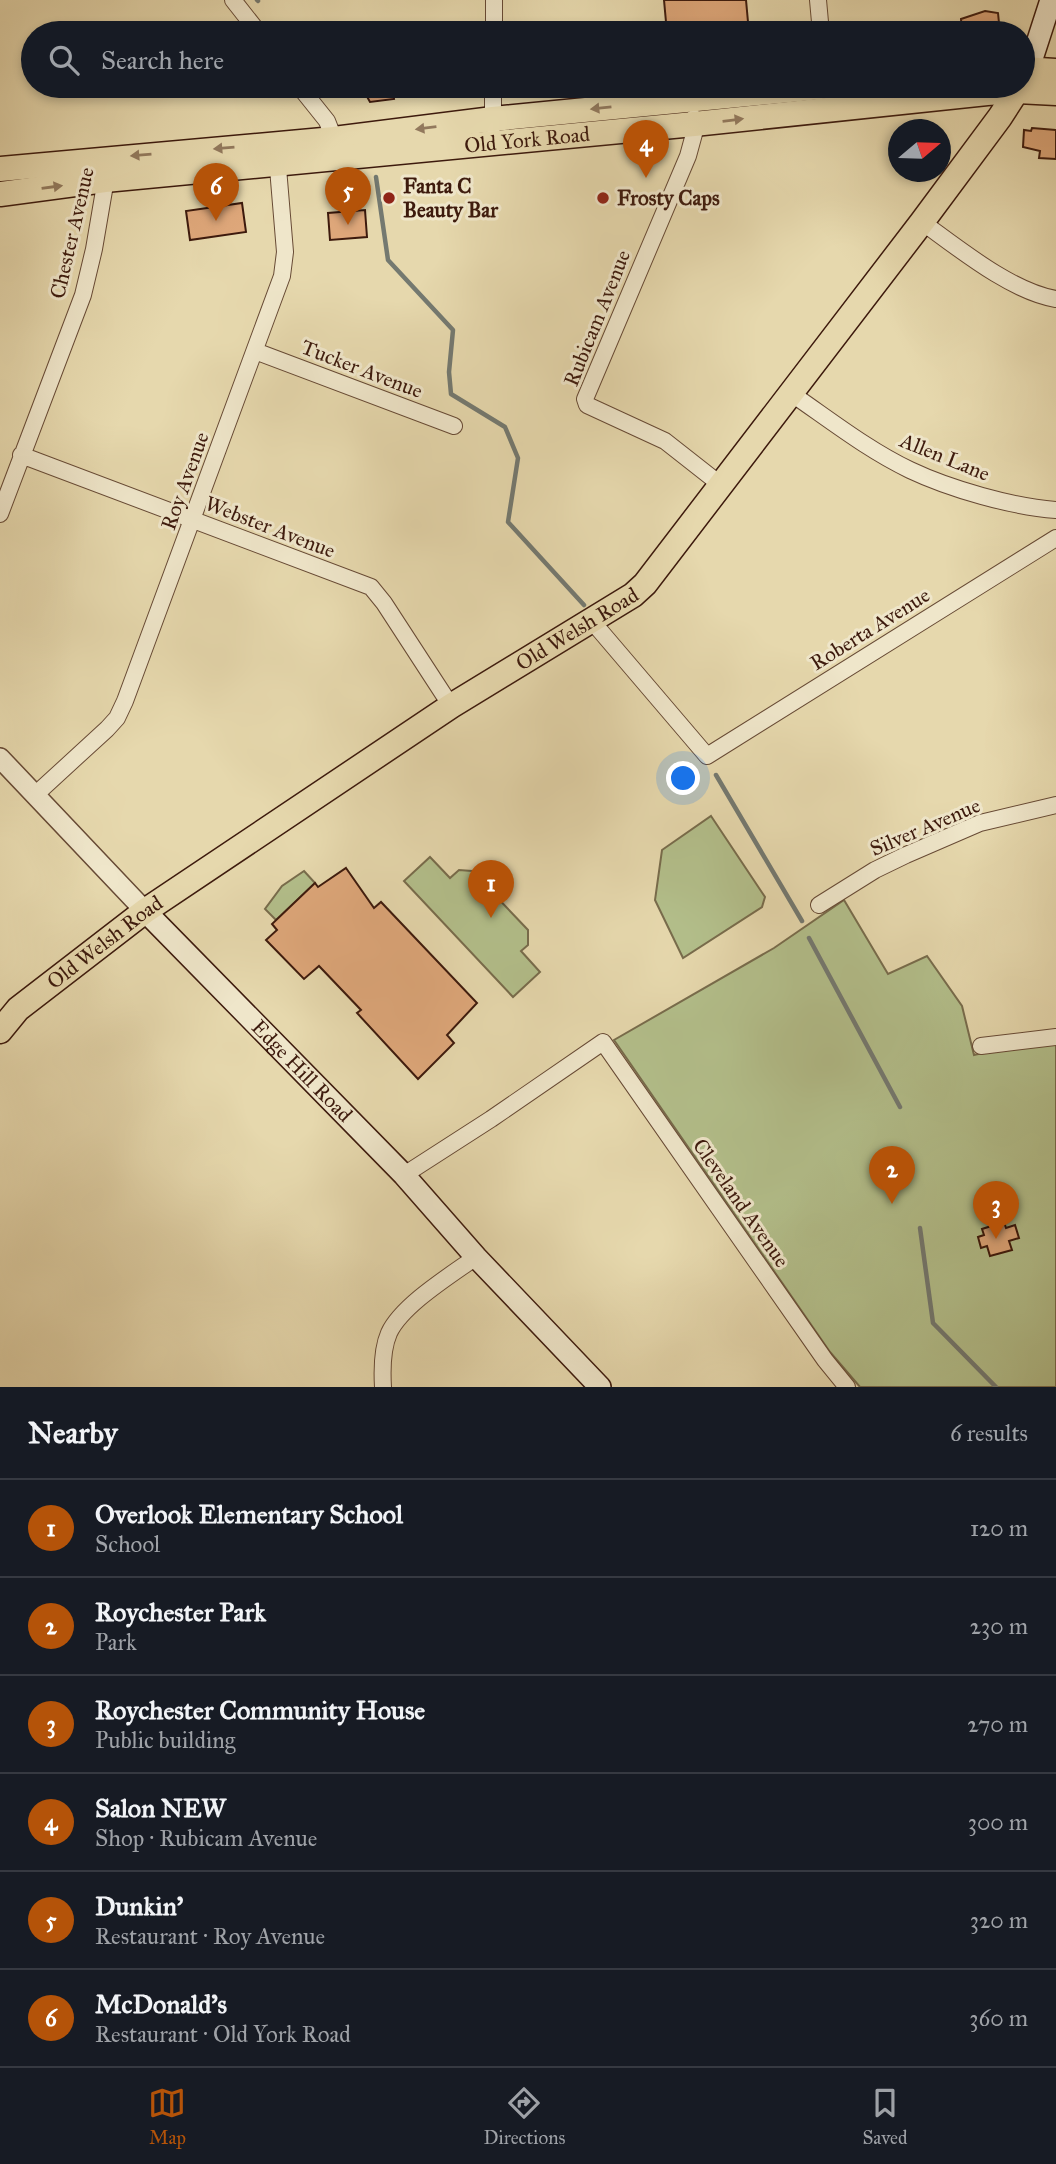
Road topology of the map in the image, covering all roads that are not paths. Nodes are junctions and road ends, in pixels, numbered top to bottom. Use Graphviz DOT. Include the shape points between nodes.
graph roads {
  1 [pos="233,0"];
  2 [pos="494,0"];
  3 [pos="818,0"];
  4 [pos="1051,0"];
  5 [pos="250,21"];
  6 [pos="494,21"];
  7 [pos="820,21"];
  8 [pos="1035,44"];
  9 [pos="1056,71"];
  10 [pos="1035,76"];
  11 [pos="1035,84"];
  12 [pos="1056,93"];
  13 [pos="309,98"];
  14 [pos="493,98"];
  15 [pos="704,98"];
  16 [pos="897,98"];
  17 [pos="1009,98"];
  18 [pos="694,99"];
  19 [pos="694,124"];
  20 [pos="494,130"];
  21 [pos="334,139"];
  22 [pos="276,155"];
  23 [pos="0,169"];
  24 [pos="108,169"];
  25 [pos="0,194"];
  26 [pos="922,222"];
  27 [pos="1056,299"];
  28 [pos="255,351"];
  29 [pos="792,394"];
  30 [pos="454,426"];
  31 [pos="22,455"];
  32 [pos="721,485"];
  33 [pos="1056,510"];
  34 [pos="0,514"];
  35 [pos="193,521"];
  36 [pos="1056,538"];
  37 [pos="591,620"];
  38 [pos="451,706"];
  39 [pos="0,758"];
  40 [pos="35,795"];
  41 [pos="1056,805"];
  42 [pos="819,905"];
  43 [pos="145,911"];
  44 [pos="0,1031"];
  45 [pos="1056,1037"];
  46 [pos="981,1046"];
  47 [pos="404,1175"];
  48 [pos="476,1257"];
  49 [pos="383,1387"];
  50 [pos="600,1387"];
  51 [pos="847,1387"];
  1 -- 5 [label="street"];
  2 -- 6 [label="street"];
  3 -- 7 [label="street"];
  4 -- 8 [label="main road, Old Welsh Road"];
  9 -- 10 [label="main road, Old York Road"];
  11 -- 12 [label="main road, Old York Road"];
  13 -- 21 [label="street" via="327,121"];
  14 -- 20 [label="street"];
  15 -- 18 [label="main road, Old York Road"];
  19 -- 16 [label="main road, Old York Road, one-way"];
  17 -- 26 [label="main road, Old Welsh Road"];
  18 -- 19 [label="street, Rubicam Avenue"];
  18 -- 20 [label="main road, Old York Road, one-way"];
  19 -- 20 [label="main road, Old York Road"];
  19 -- 32 [label="street, Rubicam Avenue" via="688,156 585,399 587,405 665,441"];
  20 -- 21 [label="main road, Old York Road, one-way"];
  20 -- 22 [label="main road, Old York Road"];
  21 -- 22 [label="main road, Old York Road"];
  22 -- 24 [label="main road, Old York Road"];
  22 -- 28 [label="street, Roy Avenue" via="284,266"];
  23 -- 24 [label="main road, Old York Road"];
  25 -- 24 [label="main road, Old York Road, one-way"];
  24 -- 31 [label="street, Chester Avenue" via="83,295"];
  26 -- 27 [label="street" via="981,264 1040,296"];
  26 -- 29 [label="main road, Old Welsh Road"];
  28 -- 30 [label="street, Tucker Avenue"];
  28 -- 35 [label="street, Roy Avenue"];
  29 -- 32 [label="main road, Old Welsh Road"];
  29 -- 33 [label="street, Allen Lane" via="911,471 981,496"];
  31 -- 34 [label="street, Chester Avenue"];
  31 -- 35 [label="street, Webster Avenue"];
  32 -- 37 [label="main road, Old Welsh Road" via="645,584"];
  35 -- 38 [label="street, Webster Avenue" via="371,587"];
  35 -- 40 [label="street, Roy Avenue" via="117,718"];
  36 -- 37 [label="street, Roberta Avenue" via="707,755"];
  37 -- 38 [label="main road, Old Welsh Road"];
  38 -- 43 [label="main road, Old Welsh Road"];
  39 -- 40 [label="street, Edge Hill Road"];
  40 -- 43 [label="street, Edge Hill Road"];
  41 -- 42 [label="street, Silver Avenue" via="945,838 875,870"];
  43 -- 44 [label="main road, Old Welsh Road" via="18,1009"];
  43 -- 47 [label="main road, Edge Hill Road"];
  45 -- 46 [label="street"];
  47 -- 48 [label="main road, Edge Hill Road"];
  47 -- 51 [label="street, Cleveland Avenue" via="603,1042"];
  48 -- 49 [label="street" via="411,1305 389,1332 381,1367"];
  48 -- 50 [label="main road, Edge Hill Road"];
}
